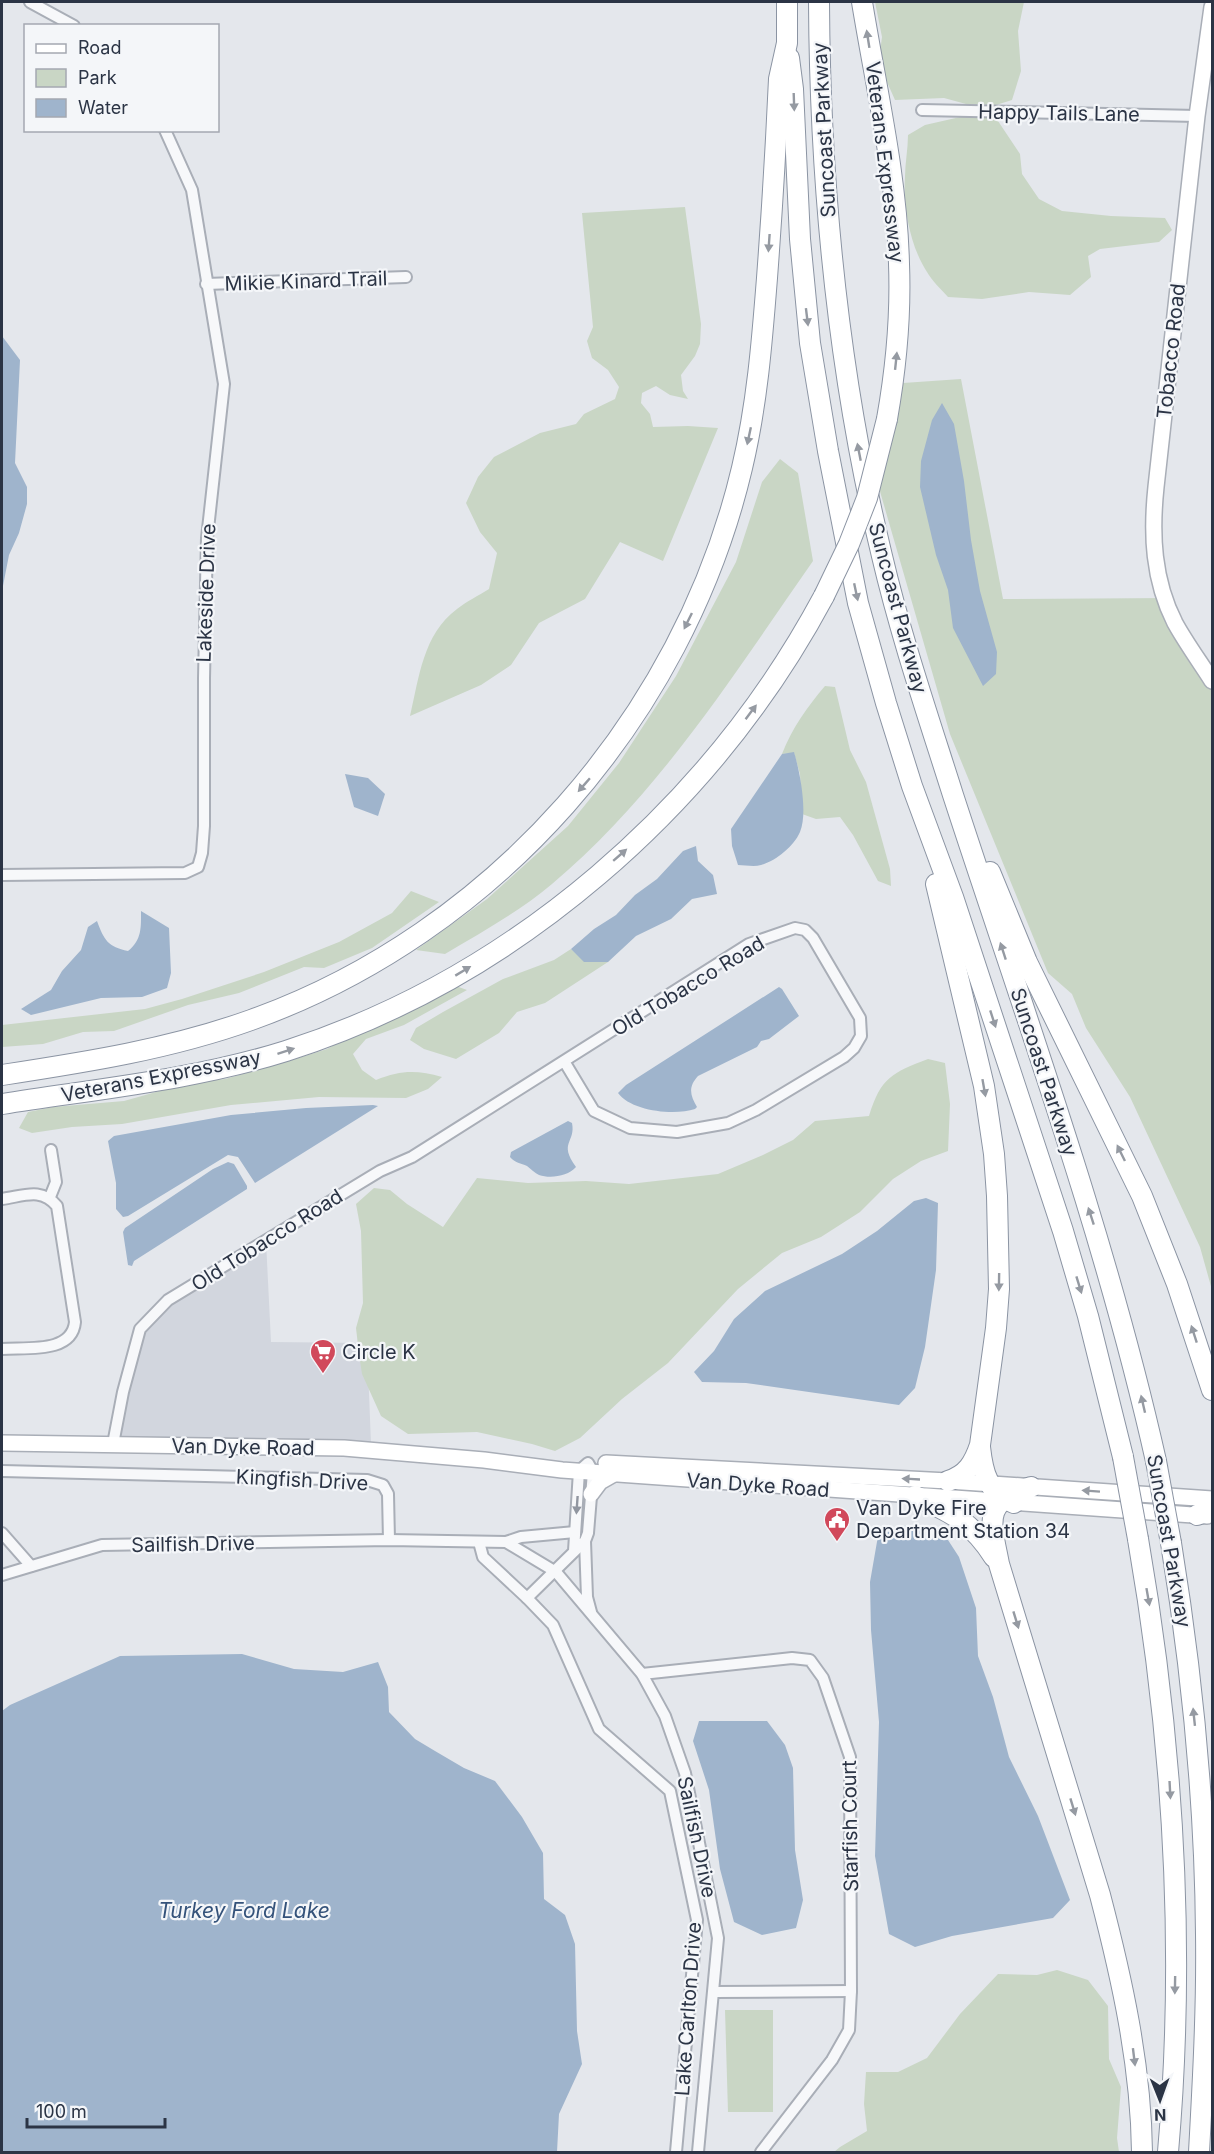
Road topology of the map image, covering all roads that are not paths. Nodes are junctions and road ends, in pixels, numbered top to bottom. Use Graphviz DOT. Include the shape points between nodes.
graph roads {
  1 [pos="30,2"];
  2 [pos="787,2"];
  3 [pos="819,2"];
  4 [pos="862,2"];
  5 [pos="1212,7"];
  6 [pos="70,24"];
  7 [pos="787,44"];
  8 [pos="922,110"];
  9 [pos="1197,116"];
  10 [pos="166,132"];
  11 [pos="406,277"];
  12 [pos="206,284"];
  13 [pos="1212,681"];
  14 [pos="939,752"];
  15 [pos="912,786"];
  16 [pos="2,875"];
  17 [pos="564,1061"];
  18 [pos="2,1075"];
  19 [pos="2,1104"];
  20 [pos="51,1150"];
  21 [pos="50,1197"];
  22 [pos="2,1199"];
  23 [pos="2,1349"];
  24 [pos="1212,1390"];
  25 [pos="2,1443"];
  26 [pos="113,1444"];
  27 [pos="980,1445"];
  28 [pos="587,1469"];
  29 [pos="2,1471"];
  30 [pos="614,1474"];
  31 [pos="948,1481"];
  32 [pos="1031,1487"];
  33 [pos="591,1494"];
  34 [pos="915,1496"];
  35 [pos="1002,1497"];
  36 [pos="1212,1499"];
  37 [pos="1207,1514"];
  38 [pos="575,1532"];
  39 [pos="2,1533"];
  40 [pos="389,1540"];
  41 [pos="585,1541"];
  42 [pos="478,1542"];
  43 [pos="506,1542"];
  44 [pos="574,1551"];
  45 [pos="999,1564"];
  46 [pos="31,1566"];
  47 [pos="556,1572"];
  48 [pos="2,1575"];
  49 [pos="527,1598"];
  50 [pos="592,1615"];
  51 [pos="642,1674"];
  52 [pos="851,1991"];
  53 [pos="714,1992"];
  54 [pos="676,2152"];
  55 [pos="698,2152"];
  56 [pos="761,2152"];
  57 [pos="1142,2152"];
  58 [pos="1168,2152"];
  59 [pos="1198,2152"];
  1 -- 6 [label="street"];
  2 -- 7 [label="highway, Veterans Expressway"];
  14 -- 3 [label="highway, Suncoast Parkway, one-way" via="882,559 847,384 825,186"];
  19 -- 4 [label="highway, Veterans Expressway, one-way, bridge" via="188,1074 284,1051 333,1034 424,993 527,929 628,849 688,789 758,702 796,647 849,544 867,498 887,419 897,349 898,239"];
  5 -- 9 [label="main road, Tobacco Road"];
  7 -- 15 [label="highway, Suncoast Parkway, one-way" via="804,286 818,397 858,603"];
  7 -- 18 [label="highway, Veterans Expressway, one-way" via="779,79 761,357 742,470 721,542 694,609 647,696 600,766 545,828 464,901 410,940 333,984 253,1019 178,1043"];
  8 -- 9 [label="street, Happy Tails Lane"];
  9 -- 13 [label="main road, Tobacco Road" via="1153,540 1169,610"];
  10 -- 12 [label="street, Lakeside Drive" via="192,190"];
  11 -- 12 [label="street, Mikie Kinard Trail"];
  12 -- 16 [label="street, Lakeside Drive" via="224,384 207,538 204,826 198,867 185,873"];
  24 -- 14 [label="highway, one-way" via="1177,1284 1142,1196 1027,962"];
  59 -- 14 [label="highway, Suncoast Parkway, one-way, bridge" via="1206,2009 1201,1792 1188,1654 1156,1461 1102,1250"];
  15 -- 27 [label="highway, one-way" via="979,1059 994,1154 999,1289"];
  15 -- 58 [label="highway, Suncoast Parkway, one-way, bridge" via="953,897 1063,1230 1123,1457 1160,1686 1168,1771 1173,1853 1174,2024"];
  17 -- 17 [label="street, Old Tobacco Road" via="594,1111 630,1128 676,1132 711,1127 756,1110 844,1057 861,1036 860,1018 813,938 805,930 795,928 749,944"];
  17 -- 26 [label="street, Old Tobacco Road" via="412,1157 380,1170 168,1300 140,1329"];
  20 -- 21 [label="street" via="56,1182"];
  21 -- 22 [label="street" via="41,1194"];
  21 -- 23 [label="street" via="59,1215 74,1329 66,1341 55,1345"];
  25 -- 26 [label="main road, Van Dyke Road"];
  26 -- 28 [label="main road, Van Dyke Road" via="344,1448"];
  27 -- 31 [label="highway" via="968,1470"];
  27 -- 35 [label="highway" via="982,1469"];
  28 -- 30 [label="main road, Van Dyke Road"];
  31 -- 28 [label="main road, Van Dyke Road, one-way"];
  28 -- 33 [label="street"];
  28 -- 38 [label="street, one-way"];
  29 -- 40 [label="street, Kingfish Drive" via="367,1480 383,1485 387,1494"];
  30 -- 33 [label="main road" via="600,1482"];
  30 -- 34 [label="main road, Van Dyke Road"];
  31 -- 35 [label="main road, Van Dyke Road"];
  32 -- 35 [label="highway"];
  36 -- 32 [label="main road, one-way"];
  33 -- 41 [label="street"];
  34 -- 35 [label="main road, Van Dyke Road"];
  34 -- 45 [label="highway" via="951,1512 973,1528"];
  35 -- 37 [label="main road, Van Dyke Road"];
  35 -- 45 [label="highway" via="992,1524"];
  38 -- 43 [label="street"];
  38 -- 44 [label="street"];
  39 -- 46 [label="street"];
  40 -- 42 [label="street"];
  40 -- 46 [label="street, Sailfish Drive" via="102,1545"];
  41 -- 44 [label="street"];
  41 -- 50 [label="street" via="587,1597"];
  42 -- 43 [label="street"];
  42 -- 49 [label="street, Lake Carlton Drive" via="483,1557"];
  43 -- 47 [label="street"];
  44 -- 47 [label="street"];
  45 -- 57 [label="highway, one-way" via="1114,1948 1129,2021"];
  46 -- 48 [label="street, Sailfish Drive"];
  47 -- 49 [label="street"];
  47 -- 50 [label="street"];
  49 -- 54 [label="street, Lake Carlton Drive" via="553,1625 599,1729 670,1791 697,1920"];
  50 -- 51 [label="street"];
  51 -- 52 [label="street, Starfish Court" via="792,1658 810,1660 823,1678 850,1757"];
  51 -- 53 [label="street, Sailfish Drive" via="665,1716 685,1773 718,1938"];
  52 -- 53 [label="street"];
  52 -- 56 [label="street, Starfish Court" via="849,2030 832,2060"];
  53 -- 55 [label="street, Sailfish Drive"];
}
